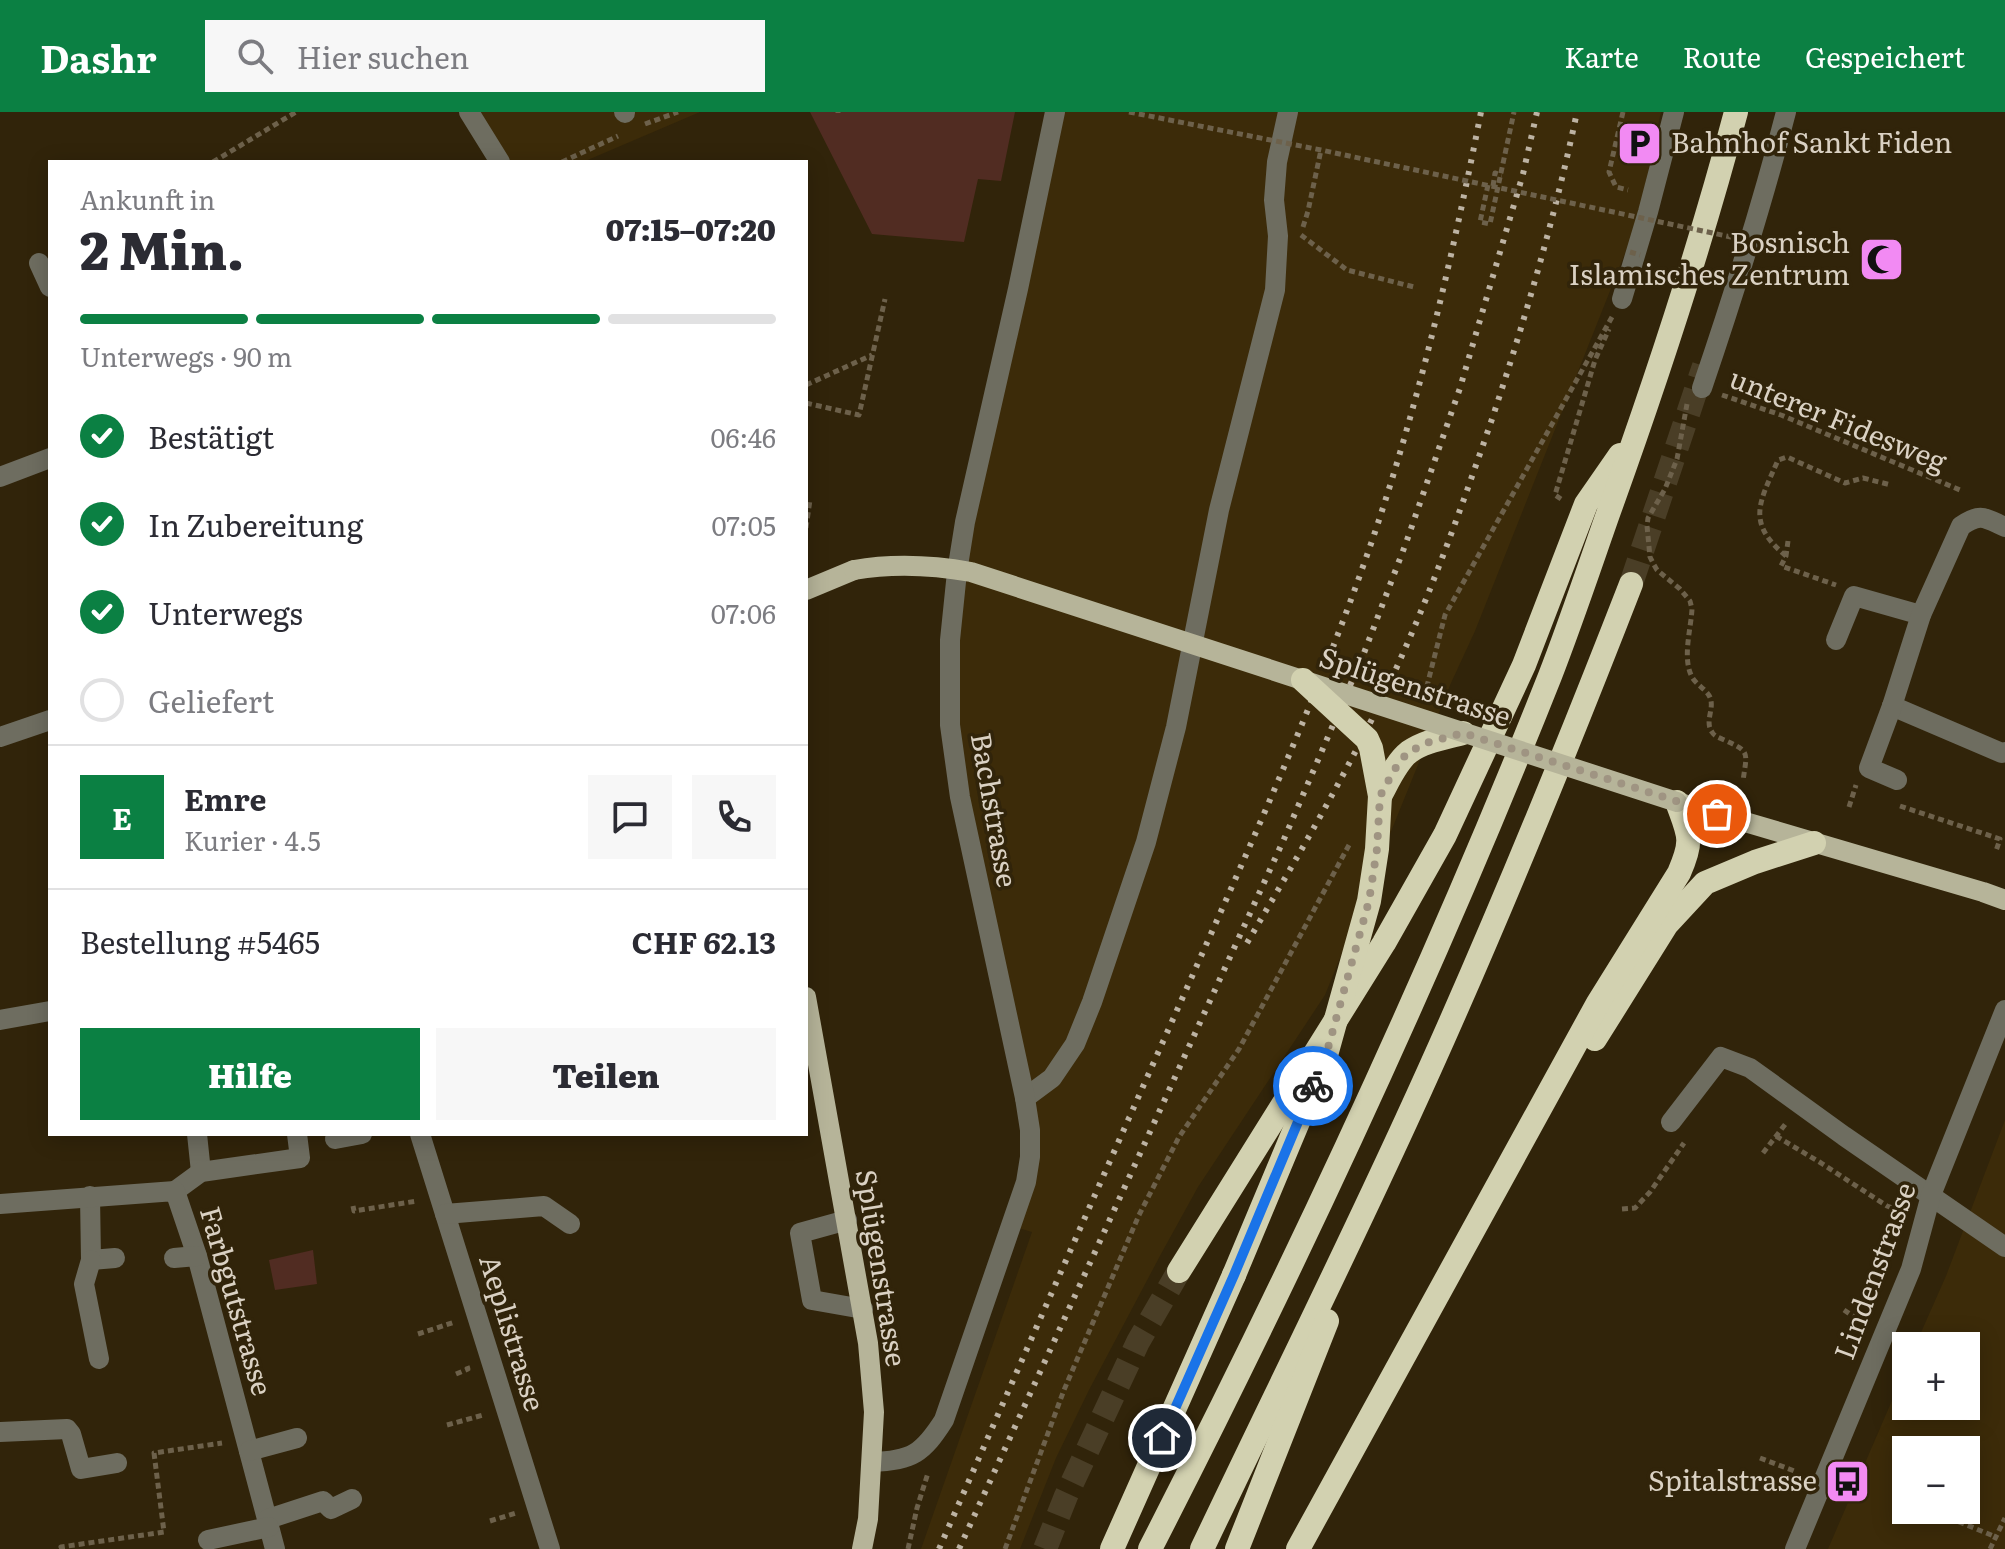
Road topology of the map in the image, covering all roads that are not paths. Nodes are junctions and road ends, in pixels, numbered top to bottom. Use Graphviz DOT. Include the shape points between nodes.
graph roads {
  1 [pos="469,112"];
  2 [pos="1055,112"];
  3 [pos="1288,112"];
  4 [pos="1674,112"];
  5 [pos="1736,112"];
  6 [pos="1786,112"];
  7 [pos="499,160"];
  8 [pos="39,263"];
  9 [pos="48,283"];
  10 [pos="1622,299"];
  11 [pos="1702,388"];
  12 [pos="1639,426"];
  13 [pos="48,459"];
  14 [pos="0,477"];
  15 [pos="2005,527"];
  16 [pos="1631,584"];
  17 [pos="808,589"];
  18 [pos="1921,615"];
  19 [pos="1836,640"];
  20 [pos="1303,680"];
  21 [pos="1892,706"];
  22 [pos="48,721"];
  23 [pos="1463,733"];
  24 [pos="0,737"];
  25 [pos="2005,752"];
  26 [pos="1897,780"];
  27 [pos="1380,796"];
  28 [pos="1677,802"];
  29 [pos="1814,843"];
  30 [pos="2005,900"];
  31 [pos="808,1008"];
  32 [pos="2005,1010"];
  33 [pos="48,1011"];
  34 [pos="0,1020"];
  35 [pos="1025,1098"];
  36 [pos="1408,1118"];
  37 [pos="1671,1122"];
  38 [pos="197,1136"];
  39 [pos="297,1136"];
  40 [pos="351,1136"];
  41 [pos="421,1136"];
  42 [pos="335,1139"];
  43 [pos="201,1172"];
  44 [pos="175,1191"];
  45 [pos="1931,1195"];
  46 [pos="90,1196"];
  47 [pos="0,1204"];
  48 [pos="445,1214"];
  49 [pos="847,1220"];
  50 [pos="1477,1223"];
  51 [pos="570,1224"];
  52 [pos="2005,1247"];
  53 [pos="197,1256"];
  54 [pos="115,1258"];
  55 [pos="174,1258"];
  56 [pos="91,1260"];
  57 [pos="1179,1271"];
  58 [pos="863,1309"];
  59 [pos="99,1359"];
  60 [pos="0,1432"];
  61 [pos="297,1438"];
  62 [pos="248,1445"];
  63 [pos="872,1462"];
  64 [pos="117,1463"];
  65 [pos="352,1499"];
  66 [pos="268,1523"];
  67 [pos="208,1540"];
  68 [pos="275,1549"];
  69 [pos="550,1549"];
  70 [pos="862,1549"];
  71 [pos="1112,1549"];
  72 [pos="1150,1549"];
  73 [pos="1202,1549"];
  74 [pos="1237,1549"];
  75 [pos="1298,1549"];
  76 [pos="1795,1549"];
  1 -- 7 [label="street"];
  2 -- 35 [label="street, Bachstrasse" via="965,522 950,640 950,725 960,797"];
  3 -- 35 [label="street" via="1274,200 1275,290 1219,510 1176,727 1146,842 1075,1044 1052,1078"];
  4 -- 10 [label="street"];
  5 -- 12 [label="highway" via="1707,220"];
  6 -- 11 [label="street"];
  8 -- 9 [label="street"];
  12 -- 57 [label="highway" via="1586,504 1524,665 1445,835 1384,943"];
  12 -- 72 [label="highway" via="1551,673 1441,937 1327,1192"];
  13 -- 14 [label="street"];
  15 -- 18 [label="street" via="1974,517 1961,526"];
  16 -- 36 [label="highway"];
  17 -- 20 [label="main road, Splügenstrasse, bridge" via="875,566 971,572"];
  18 -- 19 [label="street" via="1854,596"];
  18 -- 21 [label="street"];
  20 -- 23 [label="main road, Splügenstrasse, bridge"];
  20 -- 27 [label="highway, bridge" via="1367,739"];
  21 -- 25 [label="street"];
  21 -- 26 [label="street" via="1869,768"];
  22 -- 24 [label="street"];
  23 -- 27 [label="highway" via="1407,753"];
  23 -- 28 [label="main road, Splügenstrasse, bridge"];
  27 -- 71 [label="highway, bridge" via="1369,901 1326,1055"];
  28 -- 29 [label="main road, Splügenstrasse"];
  28 -- 50 [label="highway" via="1690,838 1679,873 1598,1003"];
  29 -- 30 [label="main road, Splügenstrasse"];
  29 -- 50 [label="highway" via="1705,883 1667,924"];
  31 -- 49 [label="main road, Splügenstrasse"];
  32 -- 45 [label="street, Lindenstrasse"];
  33 -- 34 [label="street"];
  35 -- 63 [label="street, Bachstrasse" via="1030,1130 1026,1182 944,1420 919,1450 900,1459"];
  36 -- 73 [label="highway"];
  36 -- 74 [label="highway"];
  37 -- 45 [label="street" via="1721,1057 1750,1068"];
  38 -- 43 [label="street"];
  39 -- 43 [label="street" via="300,1158"];
  40 -- 42 [label="street"];
  41 -- 48 [label="street, Aeplistrasse"];
  43 -- 44 [label="street"];
  44 -- 46 [label="street, Farbgutstrasse"];
  44 -- 53 [label="street, Farbgutstrasse"];
  45 -- 52 [label="street"];
  45 -- 76 [label="street, Lindenstrasse" via="1911,1269"];
  46 -- 47 [label="street, Farbgutstrasse"];
  46 -- 56 [label="street"];
  48 -- 51 [label="street" via="544,1206"];
  48 -- 69 [label="street, Aeplistrasse"];
  49 -- 58 [label="main road, Splügenstrasse"];
  49 -- 58 [label="street" via="800,1233 812,1300"];
  50 -- 75 [label="highway"];
  53 -- 55 [label="street"];
  53 -- 62 [label="street, Farbgutstrasse"];
  54 -- 56 [label="street"];
  56 -- 59 [label="street" via="84,1284"];
  58 -- 63 [label="main road, Splügenstrasse" via="874,1412"];
  60 -- 64 [label="street" via="67,1429 81,1469"];
  61 -- 62 [label="street"];
  62 -- 66 [label="street, Farbgutstrasse"];
  63 -- 70 [label="main road, Splügenstrasse"];
  65 -- 66 [label="street" via="331,1509 323,1501"];
  66 -- 67 [label="street"];
  66 -- 68 [label="street, Farbgutstrasse"];
}
